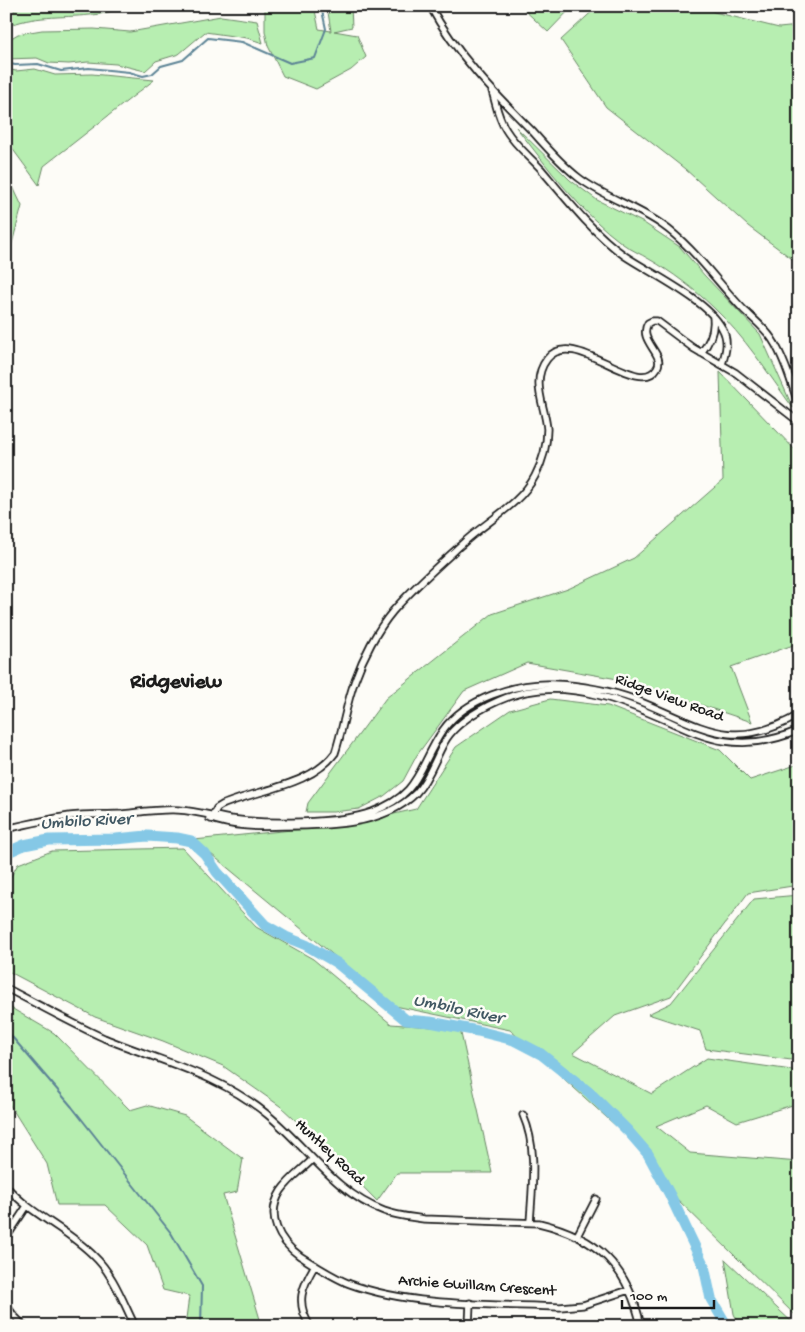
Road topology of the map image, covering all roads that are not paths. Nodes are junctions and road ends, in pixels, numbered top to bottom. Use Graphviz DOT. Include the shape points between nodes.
graph roads {
  1 [pos="430,6"];
  2 [pos="491,89"];
  3 [pos="713,317"];
  4 [pos="700,353"];
  5 [pos="722,364"];
  6 [pos="799,406"];
  7 [pos="799,422"];
  8 [pos="799,715"];
  9 [pos="667,717"];
  10 [pos="799,730"];
  11 [pos="212,817"];
  12 [pos="6,829"];
  13 [pos="6,988"];
  14 [pos="523,1115"];
  15 [pos="313,1159"];
  16 [pos="6,1186"];
  17 [pos="596,1198"];
  18 [pos="27,1206"];
  19 [pos="530,1223"];
  20 [pos="577,1236"];
  21 [pos="6,1238"];
  22 [pos="315,1265"];
  23 [pos="629,1290"];
  24 [pos="470,1303"];
  25 [pos="6,1304"];
  26 [pos="24,1326"];
  27 [pos="135,1326"];
  28 [pos="310,1326"];
  29 [pos="469,1326"];
  30 [pos="641,1326"];
  1 -- 2 [label="street"];
  2 -- 3 [label="street" via="500,118 513,140 595,230"];
  2 -- 6 [label="street" via="579,178 646,214 677,236 772,340"];
  3 -- 4 [label="street" via="710,339"];
  3 -- 5 [label="street" via="722,328 727,344"];
  4 -- 5 [label="street"];
  4 -- 11 [label="street" via="662,324 652,321 646,326 646,337 659,363 648,375 630,374 570,350 555,352 547,358 538,384 547,445 536,474 523,494 463,543 392,612 355,679 335,753 328,763 308,776 233,800 217,808"];
  5 -- 7 [label="street"];
  8 -- 9 [label="street, Ridge View Road" via="745,735 706,730"];
  9 -- 10 [label="street, Ridge View Road" via="711,738 733,742 764,740"];
  9 -- 11 [label="street, Ridge View Road" via="636,700 608,691 550,684 510,688 474,705 449,722 413,785 387,806 364,815 325,820 266,821"];
  11 -- 12 [label="street, Ridge View Road" via="174,810 70,816"];
  13 -- 15 [label="street, Huntley Road" via="84,1028 232,1090 268,1115"];
  14 -- 19 [label="street" via="529,1128 533,1154"];
  15 -- 19 [label="street, Huntley Road" via="344,1189 384,1211 424,1219"];
  15 -- 22 [label="street, Archie Gwillam Crescent" via="280,1192 274,1218 280,1237 286,1244"];
  16 -- 18 [label="street"];
  17 -- 20 [label="street"];
  18 -- 21 [label="street"];
  18 -- 27 [label="street" via="77,1241 101,1263"];
  19 -- 20 [label="street, Huntley Road" via="558,1228"];
  20 -- 23 [label="street, Huntley Road" via="605,1255"];
  22 -- 24 [label="street, Archie Gwillam Crescent" via="349,1283 389,1295"];
  22 -- 28 [label="street" via="301,1297"];
  23 -- 24 [label="street, Archie Gwillam Crescent" via="570,1306"];
  23 -- 30 [label="street, Huntley Road"];
  24 -- 29 [label="street"];
  25 -- 26 [label="street"];
}
